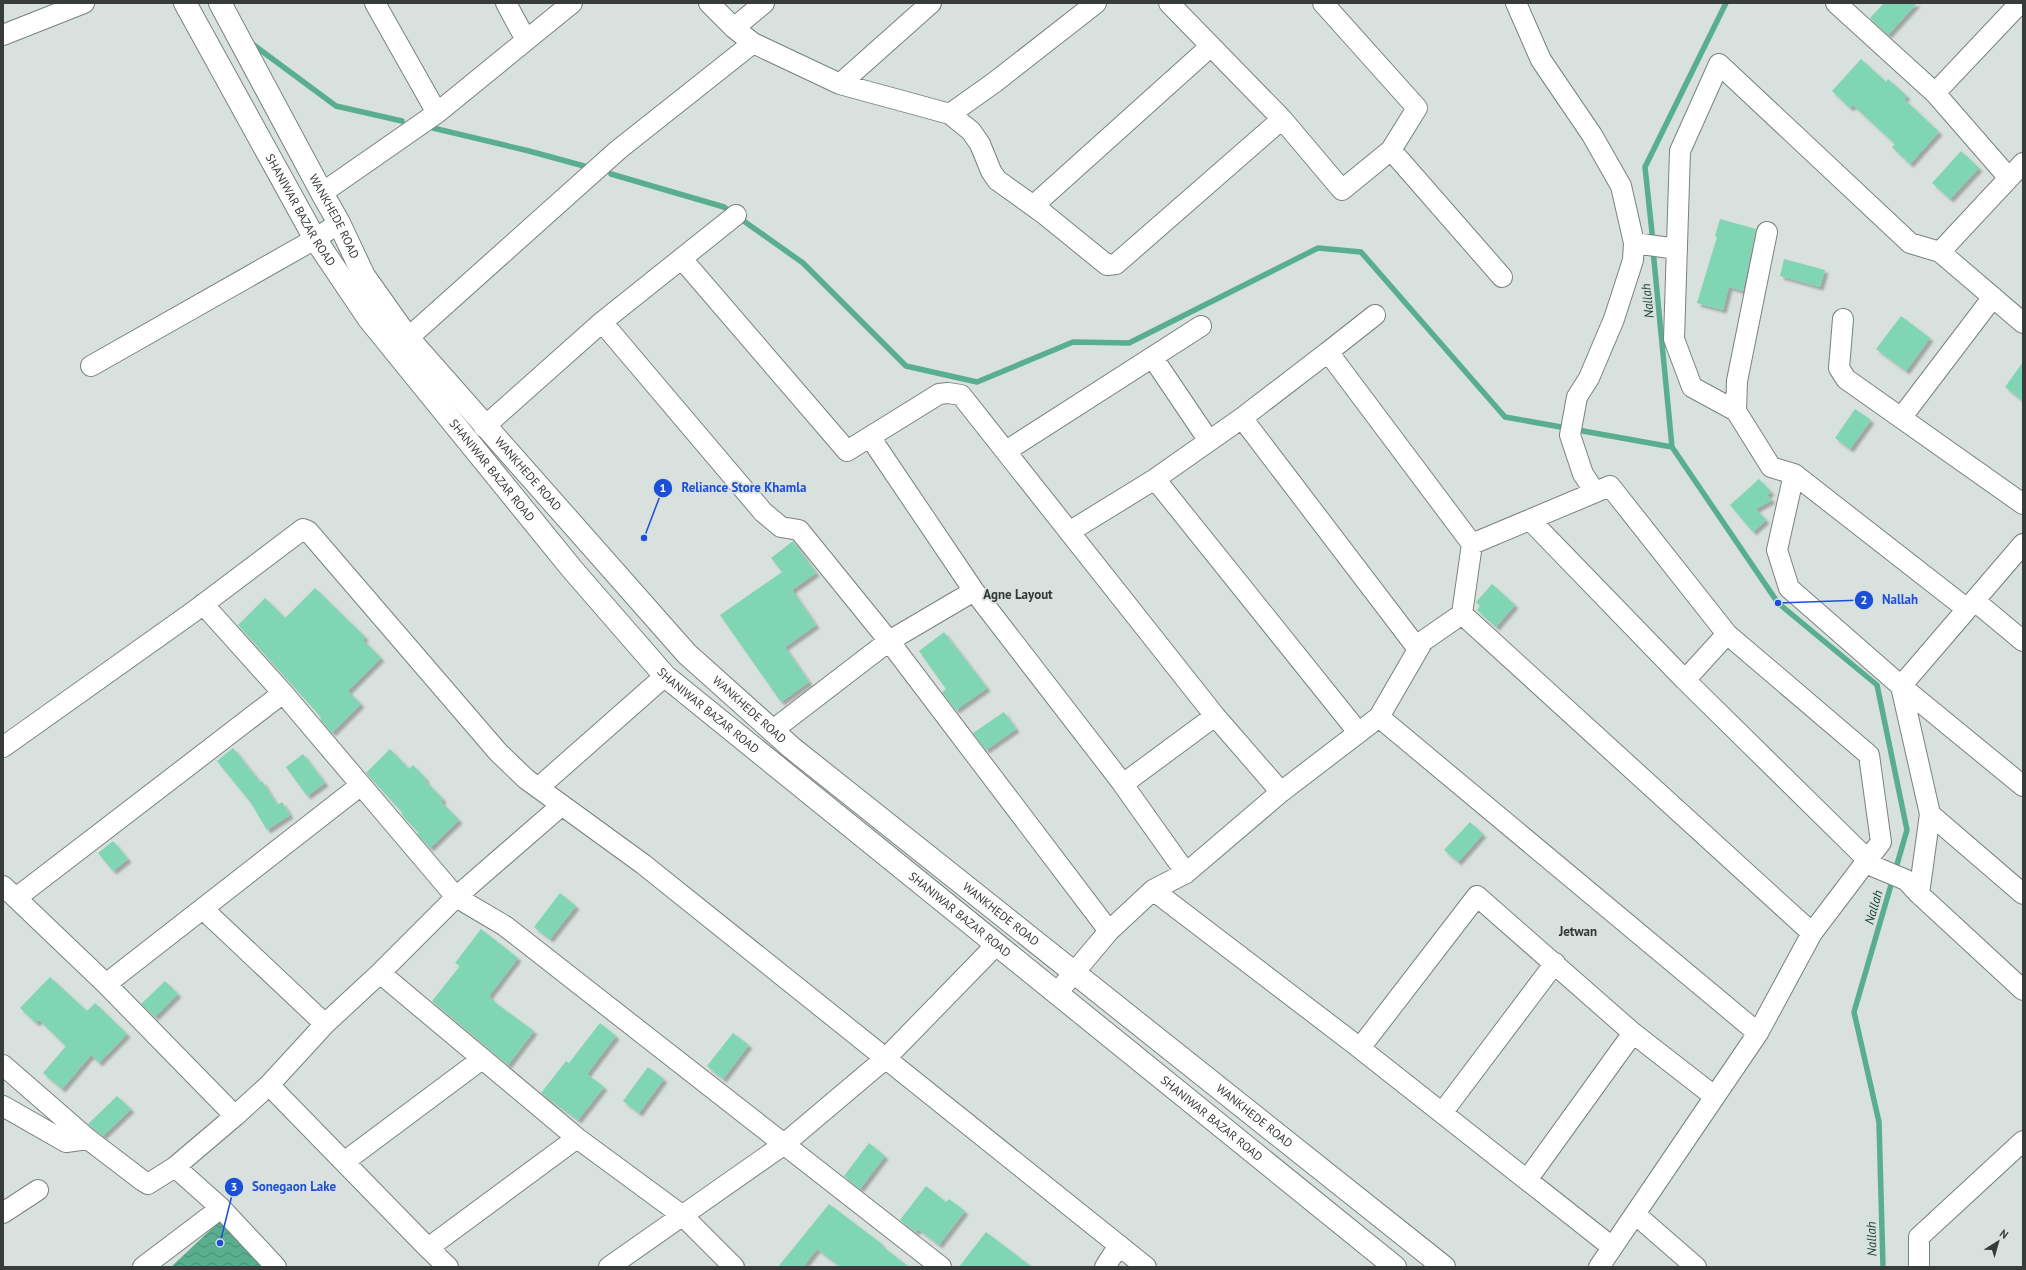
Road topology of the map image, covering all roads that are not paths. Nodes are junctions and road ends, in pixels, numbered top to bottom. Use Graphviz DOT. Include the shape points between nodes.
graph roads {
  1 [pos="84,3"];
  2 [pos="185,3"];
  3 [pos="220,3"];
  4 [pos="375,3"];
  5 [pos="506,3"];
  6 [pos="572,3"];
  7 [pos="709,3"];
  8 [pos="764,3"];
  9 [pos="931,3"];
  10 [pos="1096,3"];
  11 [pos="1169,3"];
  12 [pos="1323,3"];
  13 [pos="1516,3"];
  14 [pos="1836,3"];
  15 [pos="2020,3"];
  16 [pos="734,28"];
  17 [pos="3,35"];
  18 [pos="526,40"];
  19 [pos="753,43"];
  20 [pos="1211,46"];
  21 [pos="840,84"];
  22 [pos="1935,93"];
  23 [pos="437,113"];
  24 [pos="950,114"];
  25 [pos="1282,119"];
  26 [pos="1391,150"];
  27 [pos="2023,163"];
  28 [pos="2009,178"];
  29 [pos="322,193"];
  30 [pos="1034,206"];
  31 [pos="736,215"];
  32 [pos="339,223"];
  33 [pos="1767,232"];
  34 [pos="315,239"];
  35 [pos="1634,244"];
  36 [pos="1677,249"];
  37 [pos="1940,252"];
  38 [pos="682,259"];
  39 [pos="1502,277"];
  40 [pos="1992,297"];
  41 [pos="1374,315"];
  42 [pos="1843,319"];
  43 [pos="602,322"];
  44 [pos="2023,323"];
  45 [pos="1201,326"];
  46 [pos="408,338"];
  47 [pos="1328,352"];
  48 [pos="1153,358"];
  49 [pos="91,366"];
  50 [pos="1736,411"];
  51 [pos="1242,418"];
  52 [pos="1901,418"];
  53 [pos="484,426"];
  54 [pos="870,437"];
  55 [pos="1209,441"];
  56 [pos="1006,451"];
  57 [pos="1794,474"];
  58 [pos="1155,479"];
  59 [pos="1595,492"];
  60 [pos="2023,504"];
  61 [pos="1530,520"];
  62 [pos="1069,532"];
  63 [pos="1472,544"];
  64 [pos="2023,544"];
  65 [pos="974,591"];
  66 [pos="203,604"];
  67 [pos="1971,605"];
  68 [pos="1462,614"];
  69 [pos="1727,634"];
  70 [pos="889,641"];
  71 [pos="2023,641"];
  72 [pos="1418,650"];
  73 [pos="665,676"];
  74 [pos="1686,680"];
  75 [pos="1901,686"];
  76 [pos="283,693"];
  77 [pos="1215,716"];
  78 [pos="1379,717"];
  79 [pos="773,730"];
  80 [pos="1358,732"];
  81 [pos="3,747"];
  82 [pos="1122,783"];
  83 [pos="362,785"];
  84 [pos="2023,786"];
  85 [pos="538,788"];
  86 [pos="1281,792"];
  87 [pos="562,805"];
  88 [pos="1930,814"];
  89 [pos="1871,863"];
  90 [pos="1186,873"];
  91 [pos="1913,887"];
  92 [pos="1153,890"];
  93 [pos="9,892"];
  94 [pos="2023,894"];
  95 [pos="456,897"];
  96 [pos="203,909"];
  97 [pos="1109,931"];
  98 [pos="1812,933"];
  99 [pos="997,944"];
  100 [pos="1555,963"];
  101 [pos="1074,972"];
  102 [pos="380,974"];
  103 [pos="106,984"];
  104 [pos="2023,990"];
  105 [pos="1057,993"];
  106 [pos="325,1024"];
  107 [pos="1758,1032"];
  108 [pos="1633,1033"];
  109 [pos="1360,1048"];
  110 [pos="886,1058"];
  111 [pos="482,1059"];
  112 [pos="3,1065"];
  113 [pos="269,1085"];
  114 [pos="1714,1096"];
  115 [pos="3,1106"];
  116 [pos="1442,1113"];
  117 [pos="235,1116"];
  118 [pos="577,1138"];
  119 [pos="88,1139"];
  120 [pos="2023,1141"];
  121 [pos="783,1145"];
  122 [pos="344,1162"];
  123 [pos="175,1166"];
  124 [pos="1527,1180"];
  125 [pos="38,1190"];
  126 [pos="221,1208"];
  127 [pos="3,1213"];
  128 [pos="1635,1214"];
  129 [pos="683,1216"];
  130 [pos="1118,1245"];
  131 [pos="1612,1247"];
  132 [pos="428,1248"];
  133 [pos="143,1267"];
  134 [pos="276,1267"];
  135 [pos="448,1267"];
  136 [pos="609,1267"];
  137 [pos="734,1267"];
  138 [pos="941,1267"];
  139 [pos="1105,1267"];
  140 [pos="1146,1267"];
  141 [pos="1395,1267"];
  142 [pos="1444,1267"];
  143 [pos="1599,1267"];
  144 [pos="1696,1267"];
  145 [pos="1919,1267"];
  1 -- 17 [label="street"];
  2 -- 34 [label="main road, SHANIWAR BAZAR ROAD"];
  3 -- 29 [label="main road, WANKHEDE ROAD"];
  4 -- 23 [label="street"];
  5 -- 18 [label="street"];
  6 -- 18 [label="street"];
  7 -- 16 [label="street"];
  8 -- 16 [label="street"];
  9 -- 21 [label="street"];
  10 -- 24 [label="street"];
  11 -- 20 [label="street"];
  12 -- 26 [label="street" via="1417,108"];
  13 -- 35 [label="street" via="1541,60 1592,135 1621,186"];
  14 -- 22 [label="street"];
  15 -- 22 [label="street"];
  16 -- 19 [label="street"];
  18 -- 23 [label="street"];
  19 -- 21 [label="street"];
  19 -- 46 [label="street" via="618,150"];
  20 -- 25 [label="street"];
  20 -- 30 [label="street"];
  21 -- 24 [label="street"];
  22 -- 28 [label="street"];
  23 -- 29 [label="street"];
  24 -- 30 [label="street" via="971,131 997,180"];
  25 -- 26 [label="street" via="1342,190"];
  25 -- 30 [label="street" via="1111,266"];
  26 -- 39 [label="street"];
  27 -- 28 [label="street"];
  28 -- 37 [label="street"];
  29 -- 32 [label="main road, WANKHEDE ROAD"];
  31 -- 38 [label="street"];
  32 -- 34 [label="street"];
  32 -- 46 [label="main road, WANKHEDE ROAD" via="364,276"];
  33 -- 50 [label="street" via="1737,381"];
  34 -- 49 [label="street"];
  34 -- 73 [label="main road, SHANIWAR BAZAR ROAD" via="369,319 572,569"];
  35 -- 36 [label="street"];
  35 -- 59 [label="street" via="1633,260 1614,319 1589,378 1577,397 1570,435 1583,474"];
  36 -- 37 [label="street" via="1680,151 1719,64 1910,243"];
  36 -- 50 [label="street" via="1674,339 1692,387"];
  37 -- 40 [label="street"];
  38 -- 43 [label="street"];
  38 -- 54 [label="street" via="847,451"];
  40 -- 44 [label="street"];
  40 -- 52 [label="street"];
  41 -- 47 [label="street"];
  42 -- 52 [label="street" via="1839,368 1842,374"];
  43 -- 53 [label="street"];
  43 -- 70 [label="street" via="764,512 781,527 799,530"];
  45 -- 48 [label="street"];
  46 -- 53 [label="main road, WANKHEDE ROAD"];
  47 -- 51 [label="street"];
  47 -- 63 [label="street"];
  48 -- 55 [label="street"];
  48 -- 56 [label="street"];
  50 -- 57 [label="street" via="1771,467"];
  51 -- 55 [label="street"];
  51 -- 72 [label="street"];
  52 -- 60 [label="street"];
  53 -- 79 [label="main road, WANKHEDE ROAD" via="687,654"];
  54 -- 56 [label="street" via="939,394 948,393 962,395"];
  54 -- 65 [label="street"];
  55 -- 58 [label="street"];
  56 -- 62 [label="street"];
  57 -- 67 [label="street"];
  57 -- 75 [label="street" via="1777,550 1789,588"];
  58 -- 62 [label="street"];
  58 -- 80 [label="street"];
  59 -- 61 [label="street"];
  59 -- 69 [label="street" via="1610,486"];
  61 -- 63 [label="street"];
  61 -- 74 [label="street"];
  62 -- 77 [label="street"];
  63 -- 68 [label="street"];
  64 -- 67 [label="street"];
  65 -- 70 [label="street"];
  65 -- 82 [label="street"];
  66 -- 76 [label="street"];
  66 -- 81 [label="street"];
  66 -- 85 [label="street" via="303,529 308,531 498,752"];
  67 -- 71 [label="street"];
  67 -- 75 [label="street"];
  68 -- 72 [label="street" via="1423,641"];
  68 -- 98 [label="street"];
  69 -- 74 [label="street"];
  69 -- 89 [label="street" via="1869,755 1881,842"];
  70 -- 79 [label="street"];
  70 -- 97 [label="street"];
  72 -- 78 [label="street"];
  73 -- 85 [label="street"];
  73 -- 99 [label="main road, SHANIWAR BAZAR ROAD"];
  74 -- 89 [label="street"];
  75 -- 84 [label="street"];
  75 -- 88 [label="street"];
  76 -- 83 [label="street"];
  76 -- 93 [label="street"];
  77 -- 82 [label="street"];
  77 -- 86 [label="street"];
  78 -- 80 [label="street"];
  78 -- 107 [label="street"];
  79 -- 101 [label="main road, WANKHEDE ROAD" via="798,753"];
  80 -- 86 [label="street"];
  82 -- 90 [label="street"];
  83 -- 95 [label="street"];
  83 -- 96 [label="street"];
  85 -- 87 [label="street"];
  86 -- 90 [label="street"];
  87 -- 95 [label="street"];
  87 -- 110 [label="street" via="643,864"];
  88 -- 91 [label="street"];
  88 -- 94 [label="street"];
  89 -- 91 [label="street"];
  89 -- 98 [label="street"];
  90 -- 92 [label="street"];
  91 -- 104 [label="street"];
  92 -- 97 [label="street"];
  92 -- 109 [label="street"];
  93 -- 103 [label="street"];
  95 -- 102 [label="street"];
  95 -- 121 [label="street" via="505,926"];
  96 -- 103 [label="street"];
  96 -- 106 [label="street"];
  97 -- 101 [label="street"];
  98 -- 107 [label="street"];
  99 -- 105 [label="main road, SHANIWAR BAZAR ROAD"];
  99 -- 110 [label="street"];
  100 -- 108 [label="street"];
  100 -- 109 [label="street" via="1477,896"];
  100 -- 116 [label="street"];
  101 -- 105 [label="street"];
  101 -- 142 [label="main road, WANKHEDE ROAD"];
  102 -- 106 [label="street"];
  102 -- 111 [label="street"];
  103 -- 117 [label="street"];
  105 -- 141 [label="main road, SHANIWAR BAZAR ROAD"];
  106 -- 113 [label="street"];
  107 -- 114 [label="street"];
  108 -- 114 [label="street"];
  108 -- 124 [label="street"];
  109 -- 116 [label="street"];
  110 -- 121 [label="street"];
  110 -- 130 [label="street"];
  111 -- 118 [label="street"];
  111 -- 122 [label="street"];
  112 -- 119 [label="street"];
  113 -- 117 [label="street"];
  113 -- 122 [label="street"];
  114 -- 128 [label="street"];
  115 -- 119 [label="street" via="66,1142"];
  116 -- 124 [label="street"];
  117 -- 123 [label="street"];
  118 -- 129 [label="street"];
  118 -- 132 [label="street"];
  119 -- 123 [label="street" via="148,1184"];
  120 -- 145 [label="street" via="1919,1237"];
  121 -- 129 [label="street"];
  121 -- 138 [label="street"];
  122 -- 132 [label="street"];
  123 -- 126 [label="street"];
  124 -- 131 [label="street"];
  125 -- 127 [label="street"];
  126 -- 133 [label="street"];
  126 -- 134 [label="street"];
  128 -- 131 [label="street"];
  128 -- 144 [label="street"];
  129 -- 136 [label="street"];
  129 -- 137 [label="street"];
  130 -- 139 [label="street"];
  130 -- 140 [label="street"];
  131 -- 143 [label="street"];
  132 -- 135 [label="street"];
}
